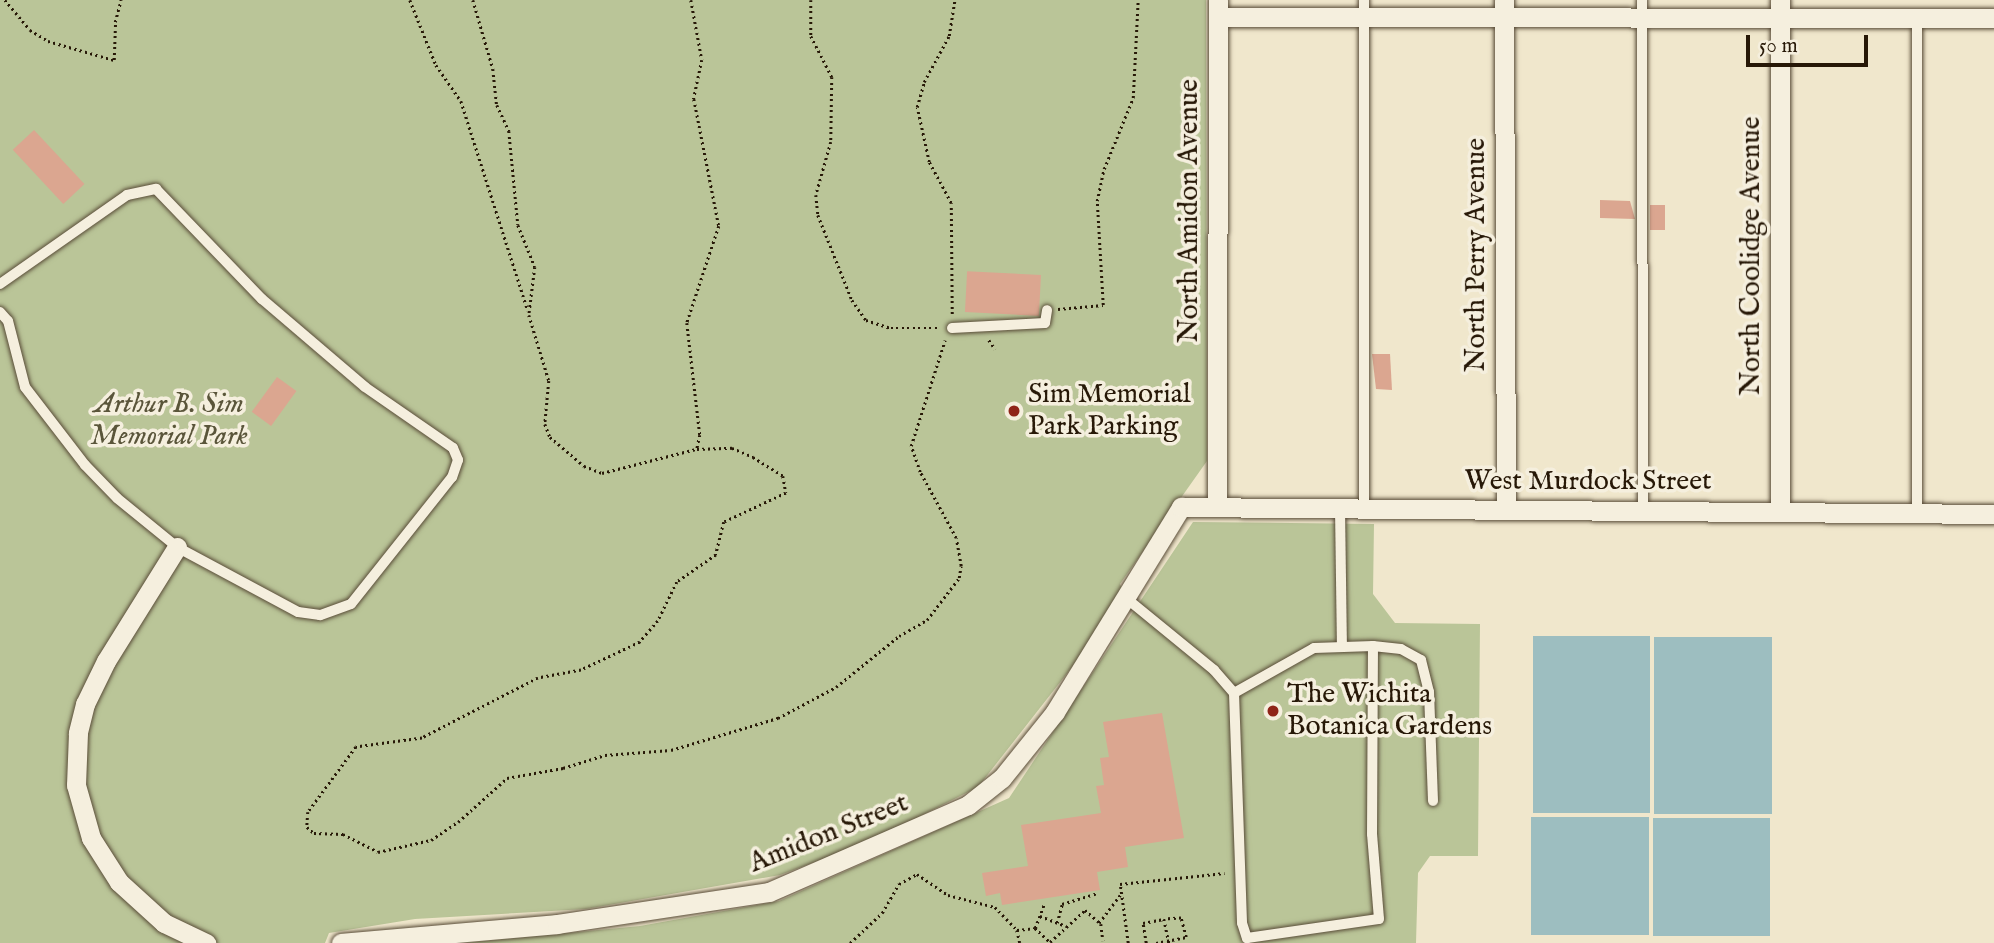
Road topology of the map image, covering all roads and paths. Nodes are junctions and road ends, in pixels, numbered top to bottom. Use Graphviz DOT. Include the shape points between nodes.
graph roads {
  1 [pos="5,0"];
  2 [pos="121,0"];
  3 [pos="410,0"];
  4 [pos="472,0"];
  5 [pos="691,0"];
  6 [pos="811,0"];
  7 [pos="955,0"];
  8 [pos="1138,0"];
  9 [pos="1218,9"];
  10 [pos="1364,9"];
  11 [pos="1504,9"];
  12 [pos="1642,9"];
  13 [pos="1780,9"];
  14 [pos="1917,18"];
  15 [pos="1994,18"];
  16 [pos="0,284"];
  17 [pos="1047,310"];
  18 [pos="0,312"];
  19 [pos="529,315"];
  20 [pos="952,328"];
  21 [pos="697,449"];
  22 [pos="1181,507"];
  23 [pos="1217,507"];
  24 [pos="1340,508"];
  25 [pos="1364,508"];
  26 [pos="1506,510"];
  27 [pos="1643,510"];
  28 [pos="1780,512"];
  29 [pos="1917,513"];
  30 [pos="1994,514"];
  31 [pos="177,547"];
  32 [pos="1126,598"];
  33 [pos="1373,646"];
  34 [pos="1342,647"];
  35 [pos="1234,693"];
  36 [pos="1433,801"];
  37 [pos="1224,873"];
  38 [pos="1097,893"];
  39 [pos="1121,895"];
  40 [pos="1044,905"];
  41 [pos="1040,916"];
  42 [pos="1164,919"];
  43 [pos="1057,923"];
  44 [pos="1099,923"];
  45 [pos="1067,926"];
  46 [pos="1035,928"];
  47 [pos="1017,930"];
  48 [pos="1186,937"];
  49 [pos="1103,941"];
  50 [pos="1168,942"];
  51 [pos="206,943"];
  52 [pos="341,943"];
  53 [pos="850,943"];
  54 [pos="1020,943"];
  55 [pos="1128,943"];
  56 [pos="1146,943"];
  57 [pos="1156,943"];
  58 [pos="1188,943"];
  1 -- 2 [label="path" via="30,30 48,41 114,60"];
  3 -- 19 [label="path" via="436,65 461,101"];
  4 -- 19 [label="path" via="493,69 497,105 509,131 518,225 535,267"];
  5 -- 21 [label="path" via="702,60 694,99 719,226 687,323 700,435"];
  6 -- 20 [label="path" via="811,36 832,77 831,142 814,205 852,300 858,312 876,325"];
  7 -- 20 [label="path" via="949,36 918,94 917,107 929,162 951,203"];
  8 -- 17 [label="path" via="1133,98 1098,193 1102,305"];
  9 -- 10 [label="street"];
  9 -- 23 [label="street, North Amidon Avenue"];
  10 -- 11 [label="street"];
  10 -- 25 [label="lane"];
  11 -- 12 [label="street"];
  11 -- 26 [label="street, North Perry Avenue"];
  12 -- 13 [label="street"];
  12 -- 27 [label="lane"];
  13 -- 14 [label="street"];
  13 -- 28 [label="street, North Coolidge Avenue"];
  14 -- 15 [label="street"];
  14 -- 29 [label="lane"];
  16 -- 31 [label="lane" via="127,195 156,189 262,299 365,387 453,448 457,460 452,477 360,593 338,611 298,612"];
  17 -- 20 [label="lane" via="1045,323"];
  18 -- 31 [label="lane" via="8,321 25,387 35,402 117,498"];
  19 -- 21 [label="path" via="549,381 545,424 550,437 570,456 603,473"];
  20 -- 21 [label="path" via="911,437 920,472 961,554 959,578 927,620 899,636 836,687 778,718 671,750 605,755 507,778 431,840 378,852 343,834 314,833 307,827 308,812 356,747 422,737 538,678 581,670 639,642 658,621 677,582 716,555 724,522 786,493 783,476 753,457 732,448"];
  22 -- 23 [label="street, West Murdock Street"];
  22 -- 32 [label="street, Amidon Street"];
  23 -- 24 [label="street, West Murdock Street"];
  24 -- 25 [label="street, West Murdock Street"];
  24 -- 34 [label="lane"];
  25 -- 26 [label="street, West Murdock Street"];
  26 -- 27 [label="street, West Murdock Street"];
  27 -- 28 [label="street, West Murdock Street"];
  28 -- 29 [label="street, West Murdock Street"];
  29 -- 30 [label="street, West Murdock Street"];
  31 -- 51 [label="street" via="106,661 85,704 78,733 76,785 91,838 119,882 164,923"];
  32 -- 35 [label="lane" via="1214,670"];
  32 -- 52 [label="street, Amidon Street" via="1055,712 1002,778 968,805 892,842 769,892 720,902 557,924"];
  33 -- 34 [label="lane"];
  33 -- 35 [label="lane" via="1372,834 1378,919 1247,938 1242,923"];
  33 -- 36 [label="lane" via="1401,649 1421,660 1429,692"];
  34 -- 35 [label="lane" via="1314,648"];
  37 -- 39 [label="path" via="1120,884"];
  38 -- 43 [label="path" via="1062,904"];
  39 -- 44 [label="path"];
  39 -- 55 [label="path"];
  40 -- 41 [label="path"];
  41 -- 43 [label="path"];
  41 -- 46 [label="path"];
  42 -- 48 [label="path" via="1181,918"];
  42 -- 50 [label="path"];
  42 -- 56 [label="path" via="1143,923"];
  43 -- 45 [label="path"];
  44 -- 45 [label="path" via="1085,910"];
  44 -- 49 [label="path"];
  45 -- 46 [label="path" via="1050,942"];
  46 -- 47 [label="path"];
  47 -- 53 [label="path" via="995,907 948,895 917,874 899,884 882,913"];
  47 -- 54 [label="path"];
  48 -- 50 [label="path"];
  48 -- 58 [label="path"];
  50 -- 57 [label="path"];
}
